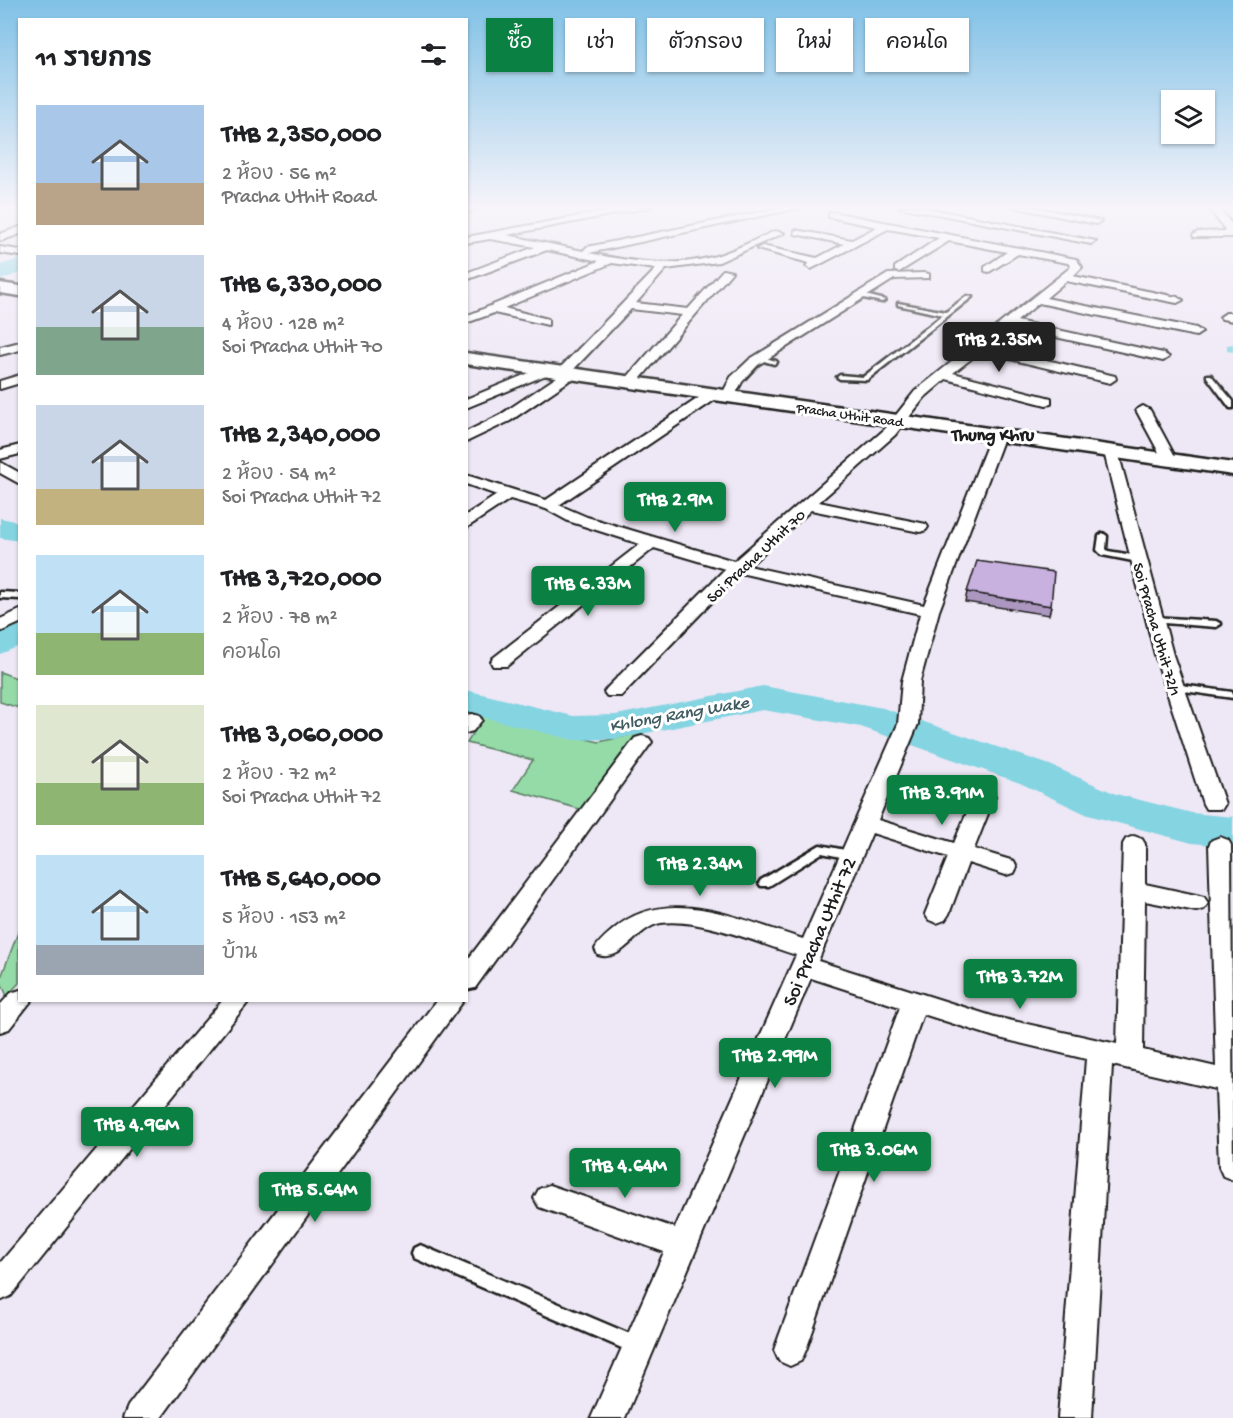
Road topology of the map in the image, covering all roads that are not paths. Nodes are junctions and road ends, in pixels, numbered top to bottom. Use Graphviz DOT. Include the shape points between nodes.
graph roads {
  1 [pos="580,273"];
  2 [pos="658,273"];
  3 [pos="726,273"];
  4 [pos="1071,273"];
  5 [pos="925,276"];
  6 [pos="1067,278"];
  7 [pos="0,288"];
  8 [pos="18,291"];
  9 [pos="861,296"];
  10 [pos="969,297"];
  11 [pos="882,300"];
  12 [pos="1040,300"];
  13 [pos="1177,300"];
  14 [pos="900,304"];
  15 [pos="628,305"];
  16 [pos="494,309"];
  17 [pos="691,312"];
  18 [pos="948,314"];
  19 [pos="468,319"];
  20 [pos="544,322"];
  21 [pos="1010,323"];
  22 [pos="1196,332"];
  23 [pos="0,341"];
  24 [pos="18,345"];
  25 [pos="18,346"];
  26 [pos="979,348"];
  27 [pos="0,351"];
  28 [pos="1163,357"];
  29 [pos="468,358"];
  30 [pos="759,358"];
  31 [pos="774,362"];
  32 [pos="560,372"];
  33 [pos="945,375"];
  34 [pos="1209,376"];
  35 [pos="840,377"];
  36 [pos="1110,379"];
  37 [pos="18,380"];
  38 [pos="630,382"];
  39 [pos="0,385"];
  40 [pos="721,395"];
  41 [pos="1046,400"];
  42 [pos="468,403"];
  43 [pos="1233,406"];
  44 [pos="1143,410"];
  45 [pos="899,421"];
  46 [pos="998,435"];
  47 [pos="468,437"];
  48 [pos="18,450"];
  49 [pos="1111,452"];
  50 [pos="0,455"];
  51 [pos="1170,460"];
  52 [pos="0,466"];
  53 [pos="1233,469"];
  54 [pos="18,479"];
  55 [pos="468,480"];
  56 [pos="506,493"];
  57 [pos="808,505"];
  58 [pos="551,506"];
  59 [pos="468,522"];
  60 [pos="920,527"];
  61 [pos="1103,536"];
  62 [pos="651,543"];
  63 [pos="1138,559"];
  64 [pos="736,568"];
  65 [pos="0,595"];
  66 [pos="18,596"];
  67 [pos="930,611"];
  68 [pos="18,616"];
  69 [pos="1154,620"];
  70 [pos="1216,624"];
  71 [pos="0,627"];
  72 [pos="500,662"];
  73 [pos="1174,687"];
  74 [pos="614,692"];
  75 [pos="1232,695"];
  76 [pos="642,742"];
  77 [pos="984,796"];
  78 [pos="1214,804"];
  79 [pos="867,824"];
  80 [pos="1134,844"];
  81 [pos="1220,845"];
  82 [pos="961,853"];
  83 [pos="850,855"];
  84 [pos="1006,867"];
  85 [pos="765,883"];
  86 [pos="1228,889"];
  87 [pos="1132,890"];
  88 [pos="1196,903"];
  89 [pos="937,914"];
  90 [pos="607,949"];
  91 [pos="807,958"];
  92 [pos="468,978"];
  93 [pos="915,1000"];
  94 [pos="18,1002"];
  95 [pos="236,1002"];
  96 [pos="451,1002"];
  97 [pos="0,1022"];
  98 [pos="1100,1051"];
  99 [pos="1130,1058"];
  100 [pos="1230,1081"];
  101 [pos="1232,1111"];
  102 [pos="1233,1156"];
  103 [pos="1233,1167"];
  104 [pos="549,1198"];
  105 [pos="685,1245"];
  106 [pos="420,1253"];
  107 [pos="0,1286"];
  108 [pos="640,1347"];
  109 [pos="790,1350"];
  110 [pos="140,1418"];
  111 [pos="608,1418"];
  112 [pos="1075,1418"];
  1 -- 16 [label="street"];
  2 -- 15 [label="street"];
  3 -- 17 [label="street"];
  4 -- 6 [label="street"];
  5 -- 9 [label="street" via="892,276"];
  6 -- 12 [label="street, Soi Pracha Uthit 70"];
  6 -- 13 [label="street"];
  7 -- 8 [label="main road"];
  9 -- 11 [label="lane"];
  9 -- 30 [label="street"];
  10 -- 18 [label="lane"];
  12 -- 21 [label="street, Soi Pracha Uthit 70"];
  12 -- 22 [label="street"];
  14 -- 18 [label="lane"];
  15 -- 17 [label="street"];
  15 -- 32 [label="street"];
  16 -- 19 [label="street"];
  16 -- 20 [label="street"];
  17 -- 38 [label="street"];
  18 -- 35 [label="lane" via="865,379"];
  21 -- 26 [label="street, Soi Pracha Uthit 70"];
  21 -- 28 [label="street"];
  23 -- 24 [label="street"];
  25 -- 27 [label="street"];
  26 -- 33 [label="street, Soi Pracha Uthit 70"];
  26 -- 36 [label="street"];
  29 -- 32 [label="main road, Pracha Uthit Road"];
  30 -- 31 [label="lane"];
  30 -- 40 [label="street"];
  32 -- 38 [label="main road, Pracha Uthit Road"];
  32 -- 42 [label="street"];
  32 -- 47 [label="street" via="505,418"];
  33 -- 41 [label="street"];
  33 -- 45 [label="street, Soi Pracha Uthit 70" via="920,394"];
  34 -- 43 [label="lane"];
  37 -- 39 [label="street"];
  38 -- 40 [label="main road, Pracha Uthit Road"];
  40 -- 45 [label="main road, Pracha Uthit Road"];
  40 -- 58 [label="street"];
  44 -- 51 [label="street"];
  45 -- 46 [label="main road, Pracha Uthit Road"];
  45 -- 57 [label="street, Soi Pracha Uthit 70"];
  46 -- 49 [label="main road, Pracha Uthit Road"];
  46 -- 67 [label="street, Soi Pracha Uthit 72"];
  48 -- 50 [label="street"];
  49 -- 51 [label="main road, Pracha Uthit Road"];
  49 -- 63 [label="street, Soi Pracha Uthit 72/1"];
  51 -- 53 [label="main road, Pracha Uthit Road"];
  52 -- 54 [label="street"];
  55 -- 56 [label="street"];
  56 -- 58 [label="street"];
  56 -- 59 [label="street"];
  57 -- 60 [label="street"];
  57 -- 64 [label="street, Soi Pracha Uthit 70"];
  58 -- 62 [label="street"];
  61 -- 63 [label="lane" via="1101,550 1105,553"];
  62 -- 64 [label="street"];
  62 -- 72 [label="street"];
  63 -- 69 [label="street, Soi Pracha Uthit 72/1"];
  64 -- 67 [label="street" via="857,598"];
  64 -- 74 [label="street, Soi Pracha Uthit 70"];
  65 -- 66 [label="lane"];
  67 -- 79 [label="street, Soi Pracha Uthit 72" via="911,681 905,734"];
  68 -- 71 [label="street"];
  69 -- 70 [label="lane"];
  69 -- 73 [label="street, Soi Pracha Uthit 72/1"];
  73 -- 75 [label="lane"];
  73 -- 78 [label="street, Soi Pracha Uthit 72/1"];
  76 -- 92 [label="street"];
  77 -- 82 [label="street"];
  79 -- 82 [label="street"];
  79 -- 83 [label="street, Soi Pracha Uthit 72"];
  80 -- 87 [label="street"];
  81 -- 86 [label="street"];
  82 -- 84 [label="street"];
  82 -- 89 [label="street"];
  83 -- 85 [label="lane" via="820,849"];
  83 -- 91 [label="street, Soi Pracha Uthit 72"];
  86 -- 100 [label="street"];
  87 -- 88 [label="street"];
  87 -- 99 [label="street"];
  90 -- 91 [label="street" via="633,925 653,915 678,913"];
  91 -- 93 [label="street"];
  91 -- 105 [label="street, Soi Pracha Uthit 72"];
  93 -- 98 [label="street" via="995,1027"];
  93 -- 109 [label="street"];
  94 -- 97 [label="street"];
  95 -- 107 [label="street"];
  96 -- 110 [label="street"];
  98 -- 99 [label="street"];
  98 -- 112 [label="street"];
  99 -- 100 [label="street"];
  100 -- 101 [label="street"];
  101 -- 102 [label="street"];
  102 -- 103 [label="street"];
  104 -- 105 [label="street"];
  105 -- 108 [label="street, Soi Pracha Uthit 72"];
  106 -- 108 [label="lane"];
  108 -- 111 [label="street, Soi Pracha Uthit 72"];
}
